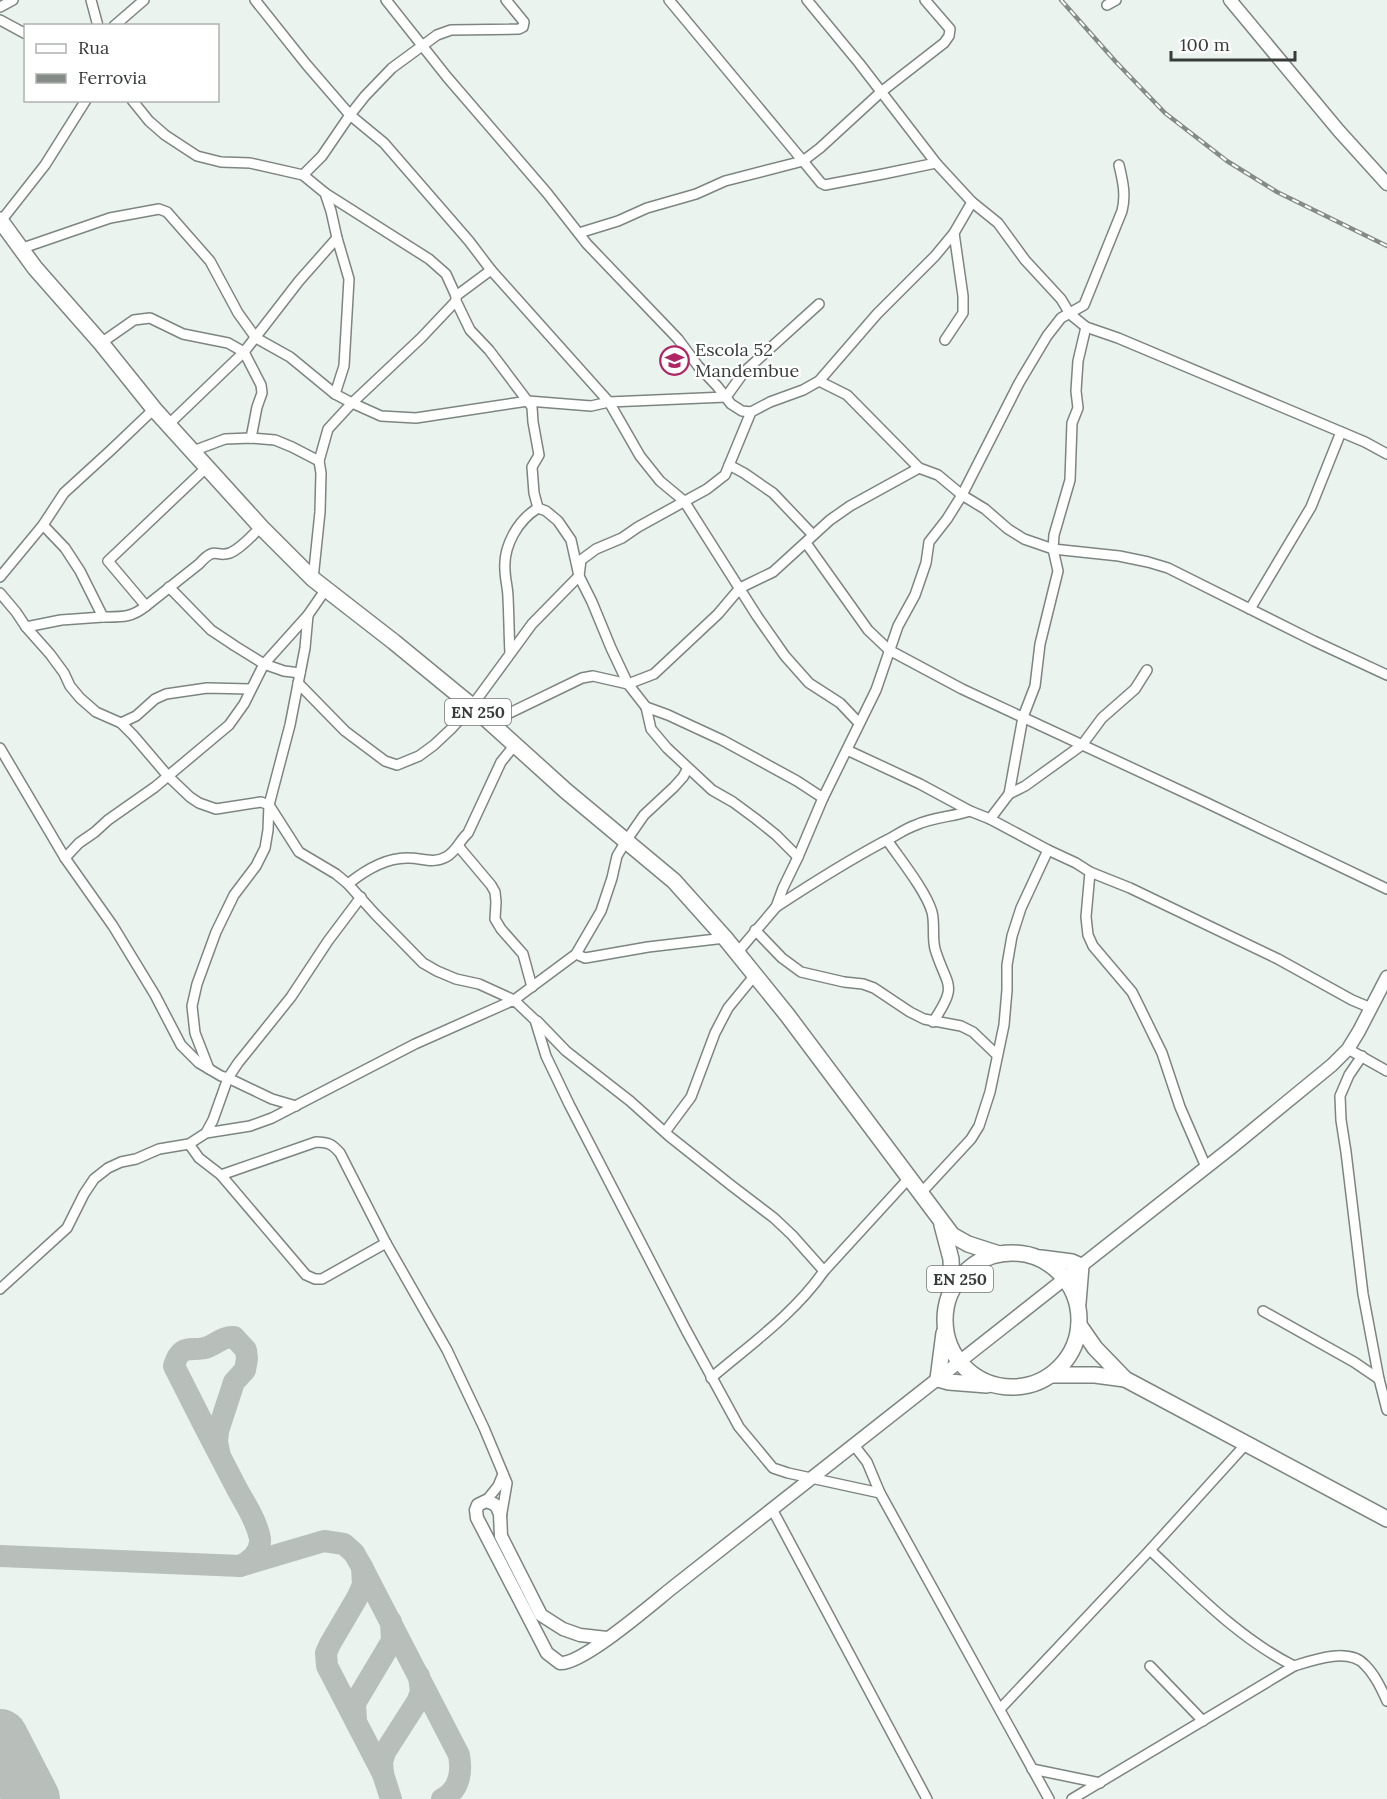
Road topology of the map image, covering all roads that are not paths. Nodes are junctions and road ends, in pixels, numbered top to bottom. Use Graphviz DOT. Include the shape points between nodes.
graph roads {
  1 [pos="13,0"];
  2 [pos="91,0"];
  3 [pos="144,0"];
  4 [pos="255,0"];
  5 [pos="386,0"];
  6 [pos="506,0"];
  7 [pos="669,0"];
  8 [pos="807,0"];
  9 [pos="925,0"];
  10 [pos="1230,0"];
  11 [pos="0,7"];
  12 [pos="0,20"];
  13 [pos="97,24"];
  14 [pos="116,24"];
  15 [pos="24,33"];
  16 [pos="422,45"];
  17 [pos="881,92"];
  18 [pos="85,102"];
  19 [pos="134,102"];
  20 [pos="350,115"];
  21 [pos="803,160"];
  22 [pos="936,163"];
  23 [pos="1119,165"];
  24 [pos="303,175"];
  25 [pos="1387,184"];
  26 [pos="325,193"];
  27 [pos="972,202"];
  28 [pos="2,228"];
  29 [pos="579,233"];
  30 [pos="954,233"];
  31 [pos="337,238"];
  32 [pos="20,249"];
  33 [pos="490,270"];
  34 [pos="456,299"];
  35 [pos="819,304"];
  36 [pos="1070,314"];
  37 [pos="1086,327"];
  38 [pos="256,338"];
  39 [pos="945,340"];
  40 [pos="101,343"];
  41 [pos="244,352"];
  42 [pos="819,381"];
  43 [pos="335,394"];
  44 [pos="726,397"];
  45 [pos="528,401"];
  46 [pos="609,402"];
  47 [pos="352,403"];
  48 [pos="154,409"];
  49 [pos="751,412"];
  50 [pos="169,424"];
  51 [pos="1341,432"];
  52 [pos="251,438"];
  53 [pos="193,451"];
  54 [pos="1387,454"];
  55 [pos="319,461"];
  56 [pos="729,465"];
  57 [pos="207,467"];
  58 [pos="919,468"];
  59 [pos="962,495"];
  60 [pos="684,501"];
  61 [pos="538,508"];
  62 [pos="43,525"];
  63 [pos="261,527"];
  64 [pos="813,535"];
  65 [pos="806,543"];
  66 [pos="1053,549"];
  67 [pos="579,576"];
  68 [pos="0,577"];
  69 [pos="313,579"];
  70 [pos="169,587"];
  71 [pos="740,588"];
  72 [pos="326,589"];
  73 [pos="0,593"];
  74 [pos="146,606"];
  75 [pos="1250,609"];
  76 [pos="308,615"];
  77 [pos="102,617"];
  78 [pos="26,627"];
  79 [pos="889,650"];
  80 [pos="510,653"];
  81 [pos="264,664"];
  82 [pos="1147,670"];
  83 [pos="1387,675"];
  84 [pos="299,678"];
  85 [pos="628,684"];
  86 [pos="250,689"];
  87 [pos="472,706"];
  88 [pos="646,707"];
  89 [pos="1023,717"];
  90 [pos="121,723"];
  91 [pos="489,723"];
  92 [pos="859,723"];
  93 [pos="1082,745"];
  94 [pos="514,746"];
  95 [pos="0,748"];
  96 [pos="847,750"];
  97 [pos="688,768"];
  98 [pos="168,776"];
  99 [pos="1009,794"];
  100 [pos="823,798"];
  101 [pos="268,805"];
  102 [pos="970,811"];
  103 [pos="990,819"];
  104 [pos="887,840"];
  105 [pos="627,841"];
  106 [pos="459,847"];
  107 [pos="1048,850"];
  108 [pos="798,857"];
  109 [pos="64,858"];
  110 [pos="1090,872"];
  111 [pos="348,884"];
  112 [pos="1387,889"];
  113 [pos="361,897"];
  114 [pos="776,907"];
  115 [pos="755,930"];
  116 [pos="725,938"];
  117 [pos="737,953"];
  118 [pos="576,954"];
  119 [pos="754,975"];
  120 [pos="1387,977"];
  121 [pos="532,987"];
  122 [pos="1383,994"];
  123 [pos="514,1000"];
  124 [pos="1371,1008"];
  125 [pos="536,1020"];
  126 [pos="933,1022"];
  127 [pos="1348,1049"];
  128 [pos="997,1055"];
  129 [pos="1362,1056"];
  130 [pos="209,1069"];
  131 [pos="1387,1071"];
  132 [pos="228,1078"];
  133 [pos="296,1106"];
  134 [pos="665,1132"];
  135 [pos="206,1133"];
  136 [pos="189,1144"];
  137 [pos="1206,1167"];
  138 [pos="221,1175"];
  139 [pos="910,1177"];
  140 [pos="921,1193"];
  141 [pos="940,1219"];
  142 [pos="386,1243"];
  143 [pos="999,1254"];
  144 [pos="1035,1257"];
  145 [pos="1081,1266"];
  146 [pos="824,1271"];
  147 [pos="1065,1278"];
  148 [pos="0,1289"];
  149 [pos="952,1290"];
  150 [pos="1078,1308"];
  151 [pos="1263,1311"];
  152 [pos="1079,1325"];
  153 [pos="945,1327"];
  154 [pos="960,1361"];
  155 [pos="1051,1375"];
  156 [pos="711,1378"];
  157 [pos="938,1379"];
  158 [pos="1125,1379"];
  159 [pos="1379,1379"];
  160 [pos="1003,1386"];
  161 [pos="1387,1408"];
  162 [pos="853,1444"];
  163 [pos="1246,1444"];
  164 [pos="503,1474"];
  165 [pos="811,1478"];
  166 [pos="880,1493"];
  167 [pos="486,1502"];
  168 [pos="771,1509"];
  169 [pos="1387,1519"];
  170 [pos="500,1521"];
  171 [pos="1150,1550"];
  172 [pos="607,1638"];
  173 [pos="1150,1666"];
  174 [pos="1294,1666"];
  175 [pos="1387,1701"];
  176 [pos="1000,1710"];
  177 [pos="1203,1721"];
  178 [pos="1032,1768"];
  179 [pos="1100,1783"];
  180 [pos="927,1799"];
  181 [pos="1049,1799"];
  182 [pos="1072,1799"];
  1 -- 11 [label="street"];
  2 -- 13 [label="street"];
  3 -- 14 [label="street"];
  4 -- 20 [label="street"];
  5 -- 16 [label="street"];
  6 -- 16 [label="street" via="524,22 521,29 451,30"];
  7 -- 21 [label="street"];
  8 -- 17 [label="street"];
  9 -- 17 [label="street" via="950,29 949,36"];
  10 -- 25 [label="street"];
  12 -- 15 [label="street"];
  16 -- 20 [label="street" via="392,68"];
  16 -- 29 [label="street"];
  17 -- 21 [label="street"];
  17 -- 22 [label="street"];
  18 -- 28 [label="street"];
  19 -- 24 [label="street" via="165,135 197,156"];
  20 -- 24 [label="street" via="322,156"];
  20 -- 33 [label="street" via="384,143"];
  21 -- 22 [label="street" via="825,185"];
  21 -- 29 [label="street" via="725,181"];
  22 -- 27 [label="street"];
  23 -- 36 [label="street" via="1125,200 1122,211 1084,305"];
  24 -- 26 [label="street"];
  26 -- 31 [label="street"];
  26 -- 34 [label="street" via="429,259 446,274"];
  27 -- 30 [label="street"];
  27 -- 36 [label="street" via="998,223 1025,260 1062,299"];
  28 -- 32 [label="main road, EN 250"];
  29 -- 44 [label="street"];
  30 -- 39 [label="street" via="963,313"];
  30 -- 42 [label="street"];
  31 -- 38 [label="street"];
  31 -- 43 [label="street" via="349,279 344,366"];
  32 -- 38 [label="street" via="110,218 159,209 172,216 206,256"];
  32 -- 40 [label="main road, EN 250"];
  33 -- 34 [label="street"];
  33 -- 46 [label="street"];
  34 -- 45 [label="street" via="470,330"];
  34 -- 47 [label="street" via="422,338"];
  35 -- 44 [label="street" via="744,372"];
  36 -- 37 [label="street"];
  36 -- 59 [label="street" via="1061,318 1047,336"];
  37 -- 51 [label="street"];
  37 -- 66 [label="street" via="1078,361 1078,408 1072,423 1070,480"];
  38 -- 41 [label="street"];
  38 -- 43 [label="street" via="290,357"];
  40 -- 41 [label="street" via="134,320 150,318 183,334 228,343"];
  40 -- 48 [label="main road, EN 250"];
  41 -- 50 [label="street"];
  41 -- 52 [label="street" via="262,393"];
  42 -- 49 [label="street"];
  42 -- 58 [label="street" via="847,395"];
  43 -- 47 [label="street"];
  44 -- 46 [label="street"];
  44 -- 49 [label="street" via="742,411"];
  45 -- 46 [label="street" via="591,406"];
  45 -- 47 [label="street" via="416,418 381,416"];
  45 -- 61 [label="street" via="539,455 532,467"];
  46 -- 60 [label="street" via="640,456 660,482"];
  47 -- 55 [label="street" via="328,429"];
  48 -- 50 [label="main road, EN 250"];
  48 -- 62 [label="street" via="64,493"];
  49 -- 56 [label="street"];
  50 -- 53 [label="main road, EN 250"];
  51 -- 54 [label="street"];
  51 -- 75 [label="street" via="1311,507"];
  52 -- 53 [label="street" via="225,439"];
  52 -- 55 [label="street" via="275,440"];
  53 -- 57 [label="main road, EN 250"];
  55 -- 69 [label="street" via="320,512"];
  56 -- 60 [label="street" via="725,475"];
  56 -- 64 [label="street" via="773,493"];
  57 -- 63 [label="main road, EN 250"];
  57 -- 74 [label="street" via="108,561"];
  58 -- 59 [label="street" via="938,475"];
  58 -- 64 [label="street" via="850,506"];
  59 -- 66 [label="street" via="1016,534"];
  59 -- 79 [label="street" via="929,542 915,595"];
  60 -- 67 [label="street" via="596,549 581,560"];
  60 -- 71 [label="street"];
  61 -- 67 [label="street" via="558,521 571,540"];
  61 -- 80 [label="street" via="521,521 505,559"];
  62 -- 68 [label="street"];
  62 -- 77 [label="street" via="80,571"];
  63 -- 69 [label="main road, EN 250"];
  63 -- 70 [label="street" via="229,554 213,552"];
  64 -- 65 [label="street"];
  65 -- 71 [label="street" via="773,572"];
  65 -- 79 [label="street" via="868,630"];
  66 -- 75 [label="street" via="1119,556 1168,568"];
  66 -- 89 [label="street" via="1058,571 1040,644 1035,686"];
  67 -- 80 [label="street"];
  67 -- 85 [label="street"];
  69 -- 72 [label="main road, EN 250"];
  70 -- 74 [label="street"];
  70 -- 81 [label="street" via="211,630"];
  71 -- 85 [label="street" via="654,674"];
  71 -- 92 [label="street" via="784,656 809,683 840,703"];
  72 -- 76 [label="street"];
  72 -- 87 [label="main road, EN 250"];
  73 -- 78 [label="street"];
  74 -- 77 [label="street" via="133,615"];
  75 -- 83 [label="street"];
  76 -- 81 [label="street"];
  76 -- 84 [label="street"];
  77 -- 78 [label="street"];
  78 -- 90 [label="street" via="80,698 96,712"];
  79 -- 89 [label="street"];
  79 -- 92 [label="street" via="876,690"];
  80 -- 87 [label="street"];
  81 -- 84 [label="street"];
  81 -- 86 [label="street"];
  82 -- 93 [label="street" via="1135,689 1102,718"];
  84 -- 87 [label="street" via="345,730 385,761 397,765 434,745"];
  84 -- 101 [label="street"];
  85 -- 88 [label="street"];
  85 -- 91 [label="street" via="593,676 582,678"];
  86 -- 90 [label="street" via="207,688 166,694"];
  86 -- 98 [label="street" via="229,725"];
  87 -- 91 [label="main road, EN 250"];
  88 -- 97 [label="street" via="651,729"];
  88 -- 100 [label="street" via="722,740"];
  89 -- 93 [label="street"];
  89 -- 99 [label="street"];
  90 -- 98 [label="street"];
  91 -- 94 [label="main road, EN 250"];
  92 -- 96 [label="street"];
  93 -- 99 [label="street"];
  93 -- 112 [label="street"];
  94 -- 105 [label="main road, EN 250"];
  94 -- 106 [label="street" via="501,762"];
  95 -- 109 [label="street"];
  96 -- 100 [label="street"];
  96 -- 102 [label="street"];
  97 -- 105 [label="street" via="644,815"];
  97 -- 108 [label="street" via="776,835"];
  98 -- 101 [label="street" via="199,803 216,808 261,802"];
  98 -- 109 [label="street"];
  99 -- 103 [label="street"];
  100 -- 108 [label="street"];
  101 -- 111 [label="street" via="299,852"];
  101 -- 130 [label="street" via="265,848 234,895 216,933 192,1006 195,1033"];
  102 -- 103 [label="street"];
  102 -- 104 [label="street" via="931,819"];
  103 -- 107 [label="street"];
  104 -- 114 [label="street" via="846,861"];
  104 -- 126 [label="street" via="931,909 935,947 950,986"];
  105 -- 116 [label="main road, EN 250" via="674,881"];
  105 -- 118 [label="street" via="617,856 601,910"];
  106 -- 111 [label="street" via="446,858 433,861 408,857 374,866"];
  106 -- 121 [label="street" via="495,892 495,919 523,954"];
  107 -- 110 [label="street"];
  107 -- 128 [label="street" via="1012,936 1004,1025"];
  108 -- 114 [label="street"];
  109 -- 130 [label="street" via="113,926 181,1045"];
  110 -- 124 [label="street" via="1278,959"];
  110 -- 137 [label="street" via="1088,935 1132,992 1162,1053"];
  111 -- 113 [label="street"];
  113 -- 123 [label="street" via="423,963"];
  113 -- 132 [label="street"];
  114 -- 115 [label="street"];
  115 -- 117 [label="street"];
  115 -- 126 [label="street" via="801,972 874,988 909,1012"];
  116 -- 117 [label="main road, EN 250"];
  116 -- 118 [label="street" via="585,958"];
  117 -- 119 [label="main road, EN 250"];
  118 -- 121 [label="street"];
  119 -- 134 [label="street" via="728,1008 691,1097"];
  119 -- 139 [label="main road, EN 250"];
  120 -- 122 [label="street"];
  121 -- 123 [label="street"];
  122 -- 124 [label="street"];
  123 -- 125 [label="street"];
  123 -- 133 [label="street" via="415,1044"];
  124 -- 127 [label="street"];
  125 -- 134 [label="street" via="566,1051"];
  125 -- 156 [label="street" via="546,1056 569,1104"];
  126 -- 128 [label="street" via="973,1032"];
  127 -- 129 [label="street"];
  127 -- 137 [label="street"];
  128 -- 140 [label="street" via="979,1126"];
  129 -- 131 [label="street"];
  129 -- 159 [label="street" via="1340,1096 1341,1120 1363,1294"];
  130 -- 132 [label="street"];
  132 -- 133 [label="street"];
  132 -- 135 [label="street"];
  133 -- 135 [label="street" via="250,1126"];
  134 -- 146 [label="street" via="774,1218"];
  135 -- 136 [label="street"];
  136 -- 138 [label="street" via="199,1158"];
  136 -- 148 [label="street" via="159,1149 108,1168 94,1179 68,1228"];
  137 -- 145 [label="street"];
  138 -- 142 [label="street" via="306,1275 322,1279"];
  138 -- 142 [label="street" via="316,1142 332,1144"];
  139 -- 140 [label="main road, EN 250"];
  139 -- 146 [label="street"];
  140 -- 141 [label="main road, EN 250"];
  141 -- 143 [label="main road, EN 250" via="952,1235"];
  141 -- 149 [label="main road, EN 250" via="951,1259"];
  142 -- 164 [label="street" via="447,1350"];
  143 -- 144 [label="main road, EN 250"];
  143 -- 149 [label="main road, EN 250" via="964,1273"];
  144 -- 145 [label="main road"];
  144 -- 147 [label="main road, EN 250"];
  145 -- 147 [label="street"];
  145 -- 150 [label="main road"];
  146 -- 156 [label="street" via="796,1306"];
  147 -- 150 [label="main road, EN 250"];
  147 -- 154 [label="street"];
  149 -- 153 [label="main road, EN 250"];
  150 -- 152 [label="main road, EN 250"];
  151 -- 159 [label="street"];
  152 -- 155 [label="main road, EN 250" via="1075,1344"];
  152 -- 158 [label="main road, EN 250"];
  153 -- 154 [label="main road, EN 250"];
  153 -- 157 [label="main road"];
  154 -- 157 [label="street"];
  154 -- 160 [label="main road, EN 250" via="979,1378"];
  155 -- 158 [label="main road, EN 250"];
  155 -- 160 [label="main road, EN 250" via="1020,1387"];
  156 -- 165 [label="street" via="739,1427 772,1468"];
  157 -- 160 [label="main road"];
  157 -- 162 [label="street"];
  158 -- 163 [label="main road, EN 250"];
  159 -- 161 [label="street"];
  162 -- 165 [label="street"];
  162 -- 166 [label="street" via="867,1462"];
  163 -- 169 [label="main road, EN 250"];
  163 -- 171 [label="street"];
  164 -- 167 [label="street"];
  164 -- 170 [label="street" via="507,1486"];
  165 -- 166 [label="street"];
  165 -- 168 [label="street"];
  166 -- 176 [label="street"];
  167 -- 170 [label="street" via="494,1504"];
  167 -- 172 [label="street" via="478,1505 477,1518 547,1653 565,1663"];
  168 -- 172 [label="street"];
  168 -- 180 [label="street"];
  170 -- 172 [label="street" via="501,1536 541,1615 580,1635"];
  171 -- 174 [label="street" via="1222,1617 1272,1655"];
  171 -- 176 [label="street"];
  173 -- 177 [label="street"];
  174 -- 175 [label="street" via="1324,1656 1348,1657 1364,1663"];
  174 -- 177 [label="street"];
  176 -- 178 [label="street"];
  177 -- 179 [label="street"];
  178 -- 179 [label="street"];
  178 -- 181 [label="street"];
  179 -- 182 [label="street"];
}
